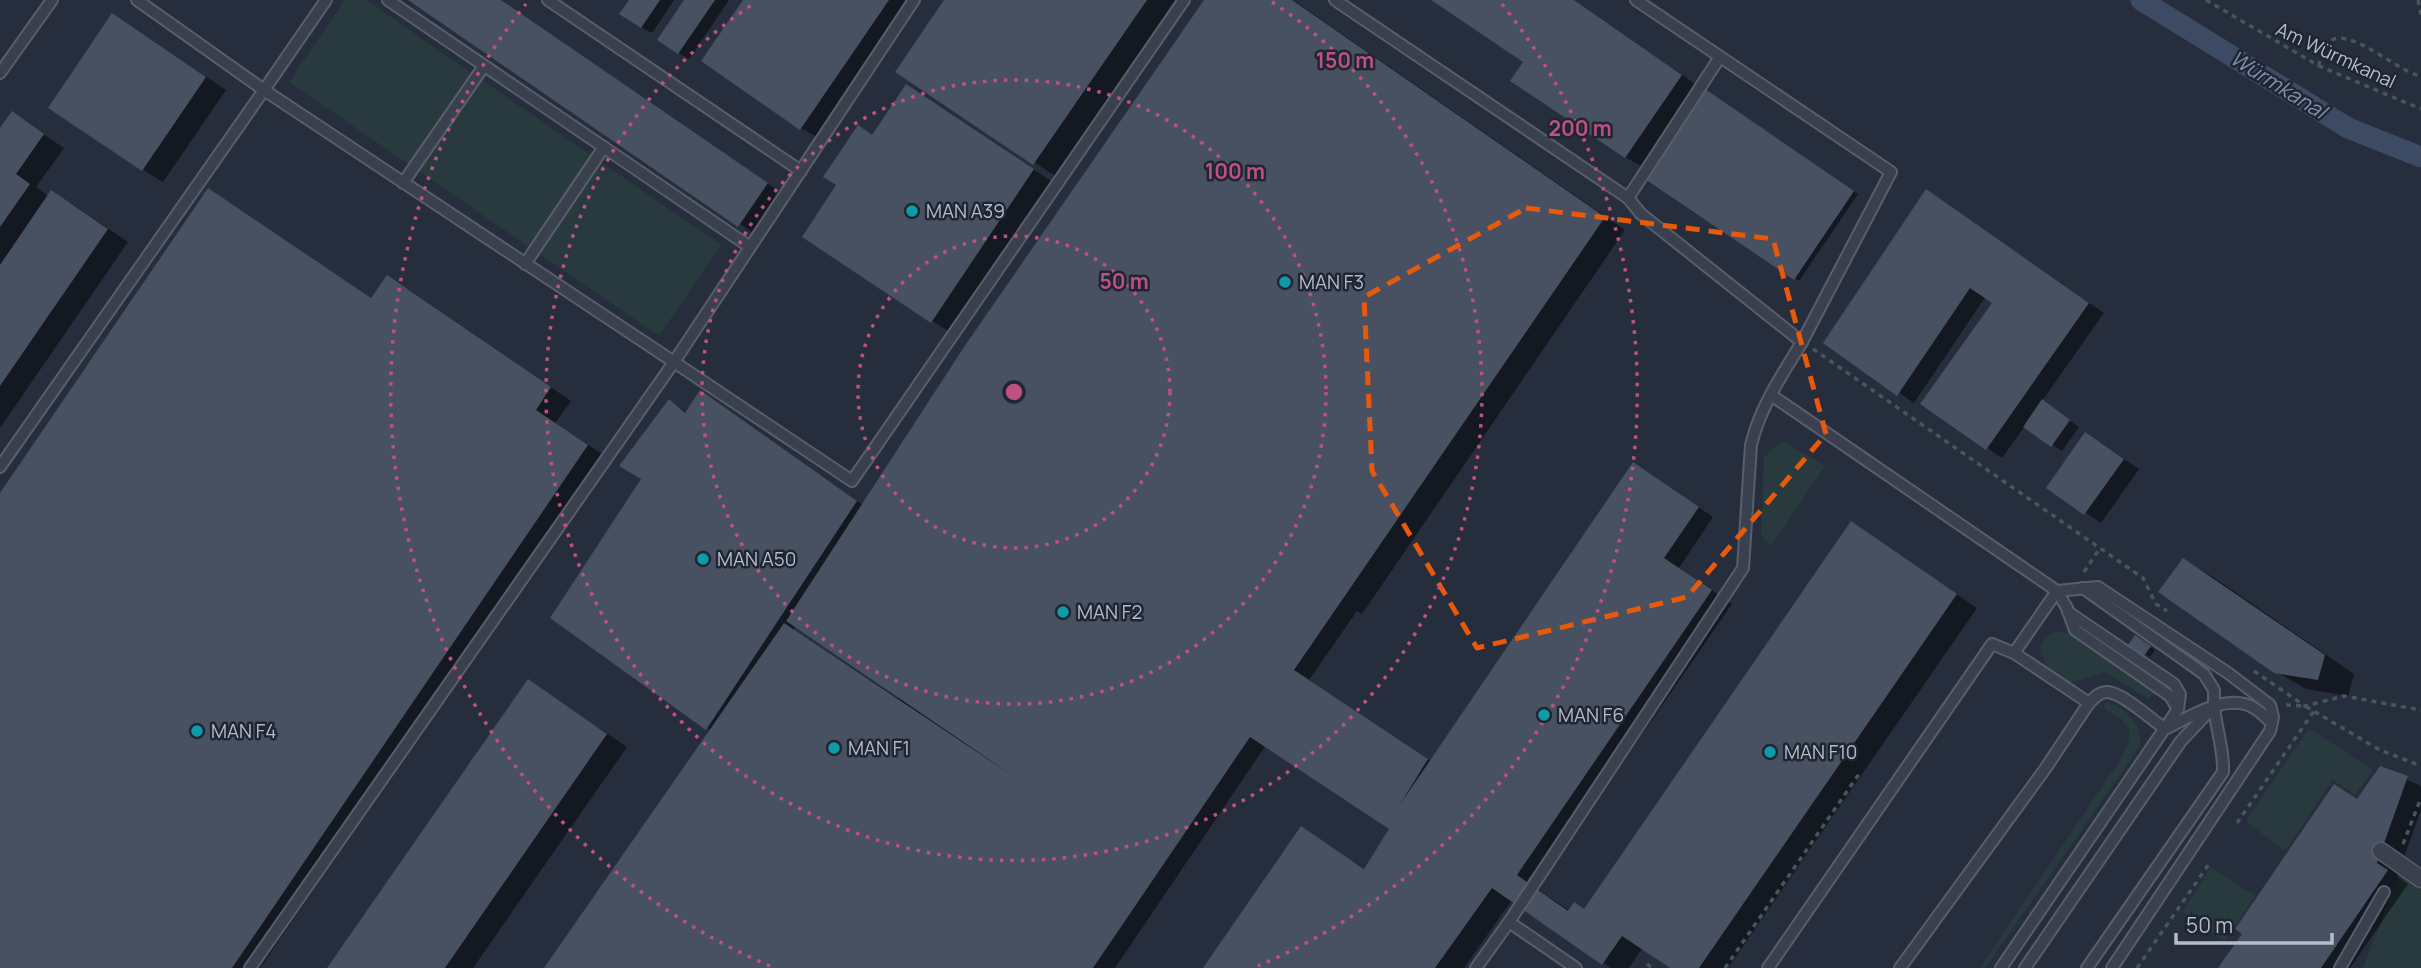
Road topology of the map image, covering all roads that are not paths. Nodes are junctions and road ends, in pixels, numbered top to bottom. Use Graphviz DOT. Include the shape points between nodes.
graph roads {
  1 [pos="52,0"];
  2 [pos="137,0"];
  3 [pos="326,0"];
  4 [pos="388,0"];
  5 [pos="548,0"];
  6 [pos="914,0"];
  7 [pos="1184,0"];
  8 [pos="1335,0"];
  9 [pos="1636,0"];
  10 [pos="1720,57"];
  11 [pos="484,66"];
  12 [pos="0,73"];
  13 [pos="264,90"];
  14 [pos="604,147"];
  15 [pos="801,171"];
  16 [pos="403,183"];
  17 [pos="1628,198"];
  18 [pos="750,247"];
  19 [pos="525,264"];
  20 [pos="1802,342"];
  21 [pos="674,362"];
  22 [pos="1771,395"];
  23 [pos="0,467"];
  24 [pos="2083,588"];
  25 [pos="2057,591"];
  26 [pos="2014,653"];
  27 [pos="2089,703"];
  28 [pos="2214,706"];
  29 [pos="2272,723"];
  30 [pos="2165,729"];
  31 [pos="2381,851"];
  32 [pos="2421,879"];
  33 [pos="2384,892"];
  34 [pos="1509,922"];
  35 [pos="250,968"];
  36 [pos="1476,968"];
  37 [pos="1576,968"];
  38 [pos="1768,968"];
  39 [pos="1900,968"];
  40 [pos="2001,968"];
  41 [pos="2025,968"];
  42 [pos="2087,968"];
  43 [pos="2112,968"];
  44 [pos="2340,968"];
  1 -- 12 [label="lane"];
  2 -- 13 [label="lane"];
  3 -- 13 [label="lane"];
  4 -- 11 [label="lane"];
  5 -- 15 [label="lane"];
  6 -- 15 [label="lane"];
  7 -- 21 [label="lane" via="852,481"];
  8 -- 17 [label="lane"];
  9 -- 10 [label="lane"];
  10 -- 17 [label="lane"];
  10 -- 20 [label="lane" via="1891,172"];
  11 -- 14 [label="lane"];
  11 -- 16 [label="lane"];
  13 -- 16 [label="lane"];
  13 -- 23 [label="lane"];
  14 -- 18 [label="lane"];
  14 -- 19 [label="lane"];
  15 -- 18 [label="lane"];
  16 -- 19 [label="lane"];
  17 -- 20 [label="lane" via="1641,214"];
  18 -- 21 [label="lane"];
  19 -- 21 [label="lane"];
  20 -- 22 [label="lane"];
  21 -- 35 [label="lane"];
  22 -- 25 [label="lane"];
  22 -- 34 [label="lane" via="1751,445 1743,568"];
  24 -- 25 [label="lane"];
  24 -- 28 [label="lane" via="2204,674 2214,690"];
  24 -- 29 [label="lane" via="2098,587 2228,673 2270,705"];
  25 -- 26 [label="lane"];
  25 -- 30 [label="lane" via="2075,630 2170,696 2178,709"];
  26 -- 27 [label="lane"];
  26 -- 38 [label="lane" via="1992,644"];
  27 -- 30 [label="lane" via="2107,692"];
  27 -- 39 [label="lane"];
  28 -- 29 [label="lane" via="2234,702 2253,707"];
  28 -- 30 [label="lane"];
  28 -- 41 [label="lane" via="2181,741"];
  28 -- 42 [label="lane" via="2224,752 2223,772"];
  29 -- 43 [label="lane"];
  30 -- 40 [label="lane"];
  31 -- 32 [label="street"];
  33 -- 44 [label="lane"];
  34 -- 36 [label="lane"];
  34 -- 37 [label="lane"];
}
